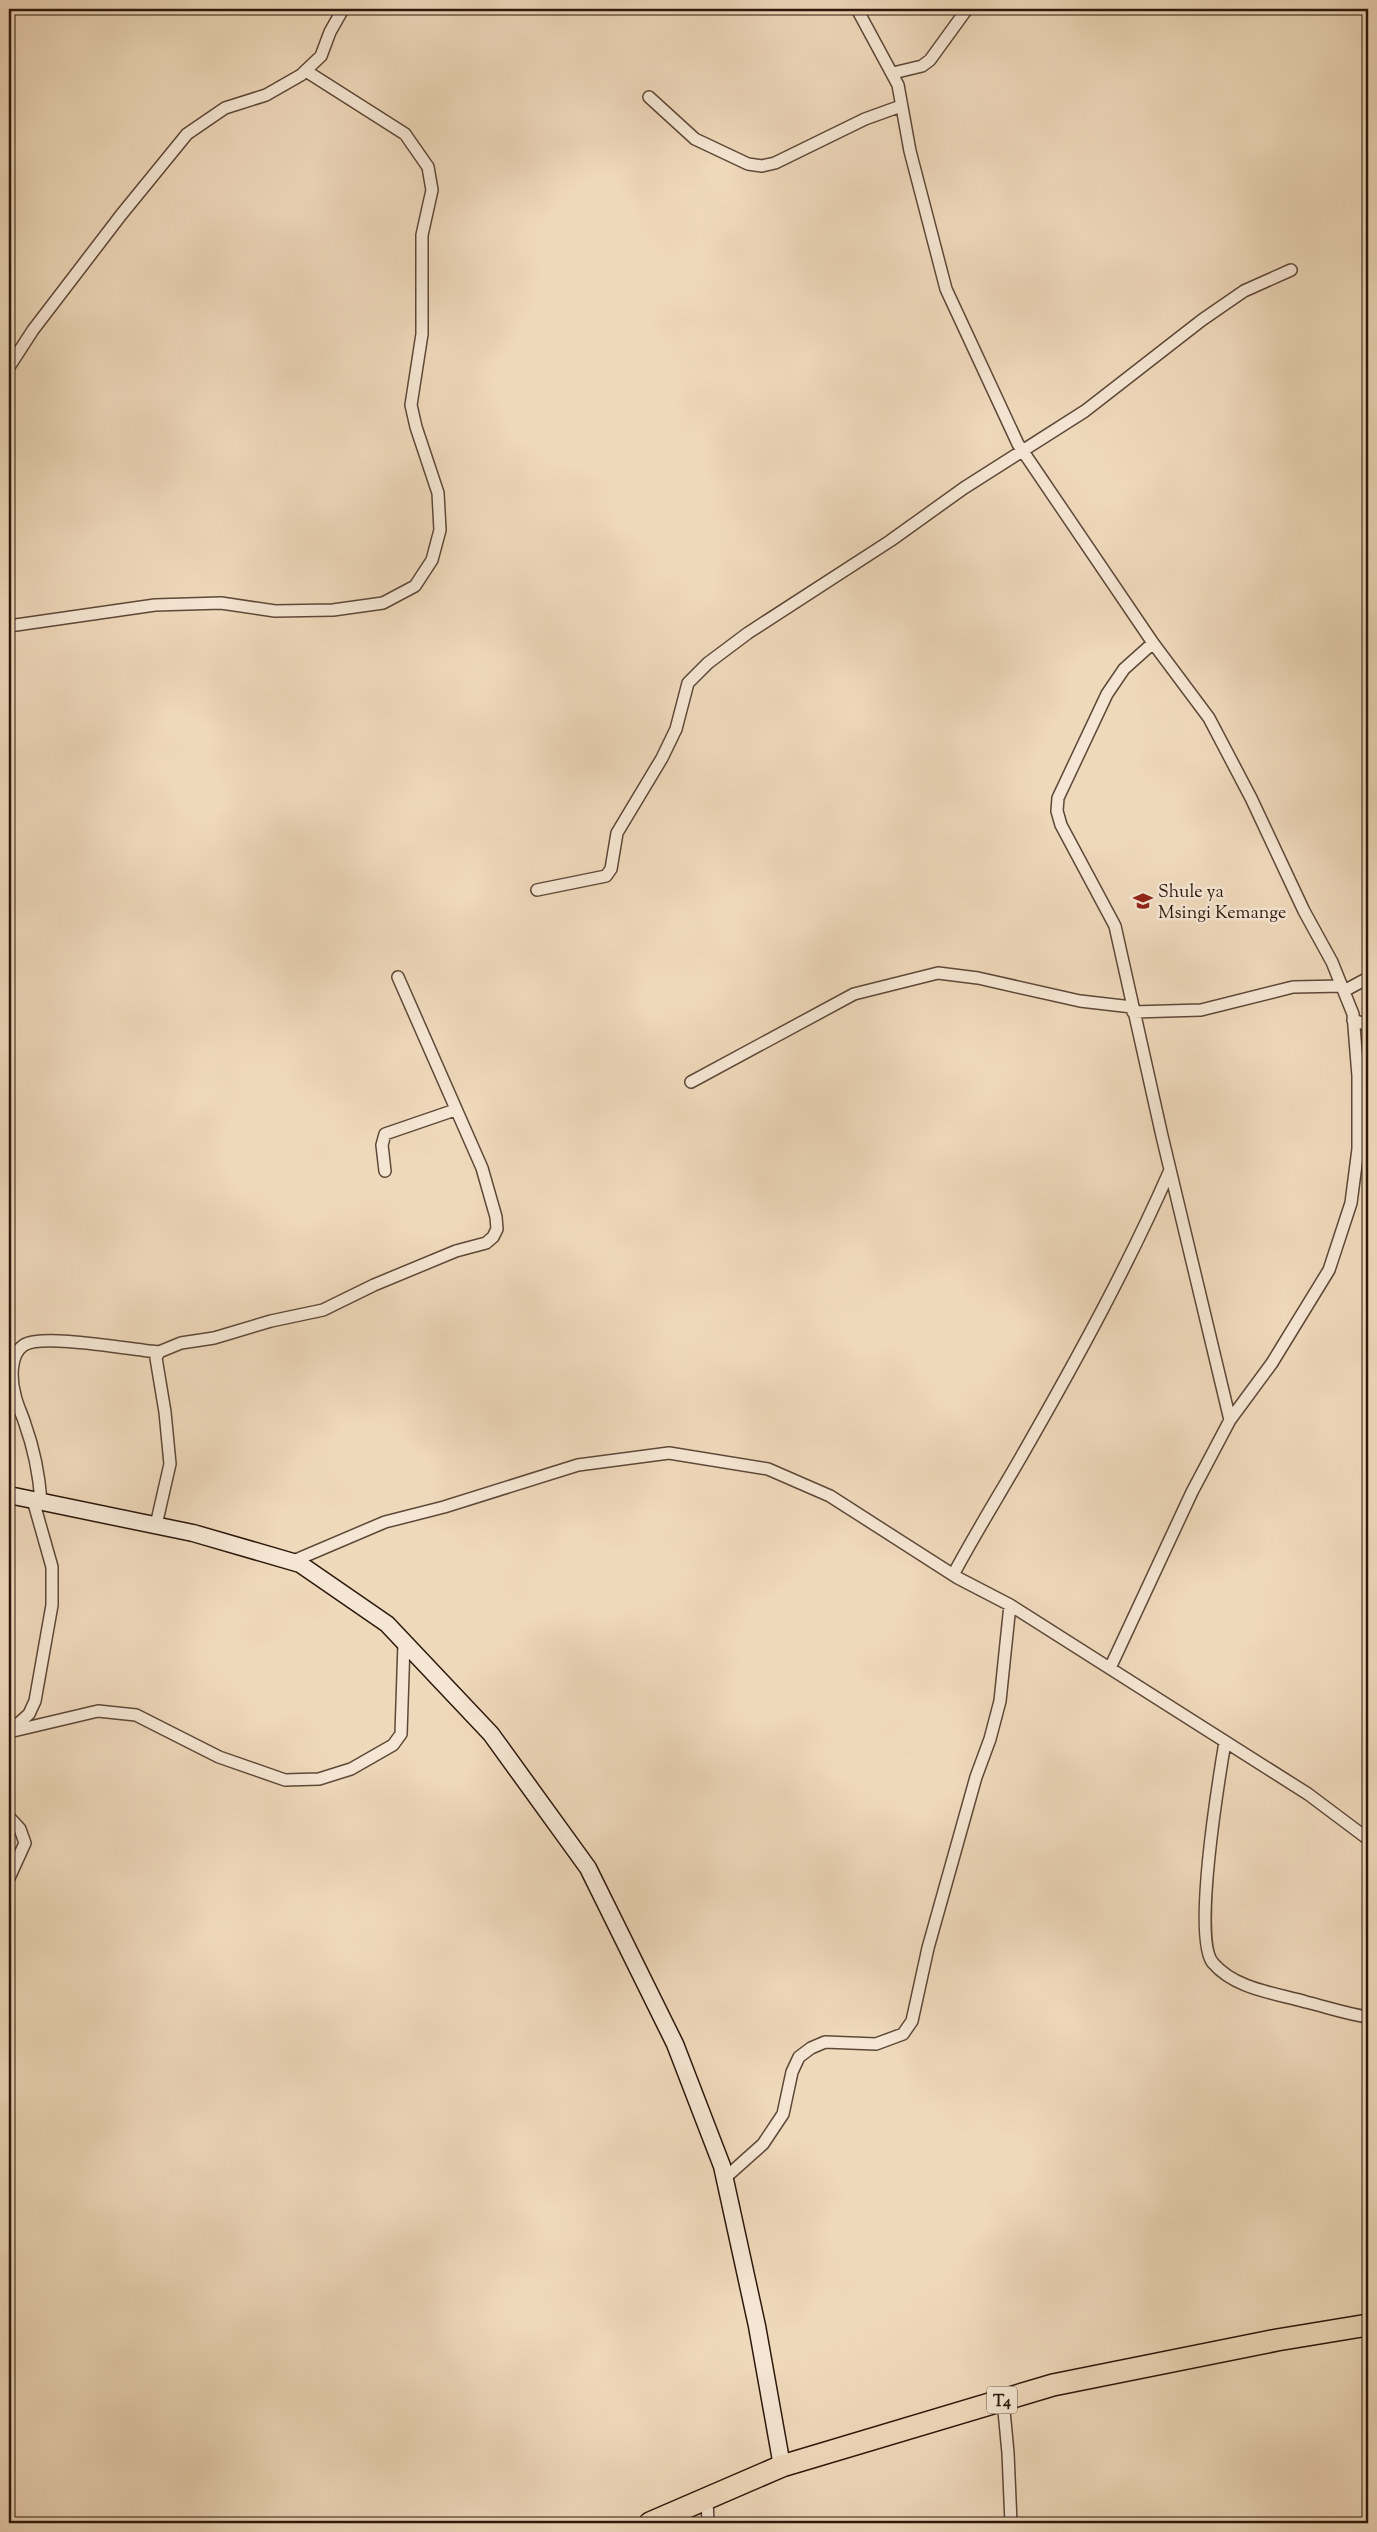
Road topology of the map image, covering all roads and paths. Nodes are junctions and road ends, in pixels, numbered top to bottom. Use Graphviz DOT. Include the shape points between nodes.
graph roads {
  1 [pos="343,9"];
  2 [pos="857,9"];
  3 [pos="967,9"];
  4 [pos="306,71"];
  5 [pos="893,73"];
  6 [pos="650,97"];
  7 [pos="901,106"];
  8 [pos="1291,270"];
  9 [pos="9,367"];
  10 [pos="1022,450"];
  11 [pos="9,626"];
  12 [pos="1153,643"];
  13 [pos="537,890"];
  14 [pos="398,976"];
  15 [pos="1368,978"];
  16 [pos="1343,988"];
  17 [pos="1133,1010"];
  18 [pos="1353,1020"];
  19 [pos="1368,1025"];
  20 [pos="691,1082"];
  21 [pos="455,1110"];
  22 [pos="1170,1170"];
  23 [pos="385,1171"];
  24 [pos="159,1352"];
  25 [pos="1230,1420"];
  26 [pos="9,1494"];
  27 [pos="38,1500"];
  28 [pos="156,1525"];
  29 [pos="291,1562"];
  30 [pos="953,1575"];
  31 [pos="1010,1605"];
  32 [pos="404,1642"];
  33 [pos="1110,1668"];
  34 [pos="9,1732"];
  35 [pos="1225,1742"];
  36 [pos="9,1816"];
  37 [pos="1368,1839"];
  38 [pos="9,1878"];
  39 [pos="1368,2017"];
  40 [pos="725,2178"];
  41 [pos="1368,2326"];
  42 [pos="1003,2400"];
  43 [pos="782,2466"];
  44 [pos="707,2499"];
  45 [pos="650,2523"];
  46 [pos="708,2523"];
  47 [pos="1011,2523"];
  1 -- 4 [label="street" via="321,56"];
  2 -- 5 [label="street"];
  3 -- 5 [label="street" via="930,60 922,66"];
  4 -- 9 [label="street" via="266,95 225,108 187,134 33,330"];
  4 -- 11 [label="street" via="405,134 428,167 432,190 422,235 422,334 411,405 438,493 440,530 432,560 415,586 383,603 333,610 275,611 222,603 155,605"];
  5 -- 7 [label="street"];
  6 -- 7 [label="street" via="696,139 748,164 762,166 865,118"];
  7 -- 10 [label="street" via="946,289"];
  8 -- 10 [label="street" via="1244,292 1202,320 1085,411"];
  10 -- 12 [label="street"];
  10 -- 13 [label="street" via="708,663 688,683 676,729 617,833 611,869 606,876"];
  12 -- 16 [label="street" via="1209,718"];
  12 -- 17 [label="street" via="1124,669 1107,694 1058,798 1056,811 1115,926"];
  14 -- 21 [label="street"];
  15 -- 16 [label="street"];
  16 -- 17 [label="street" via="1292,987 1201,1010"];
  16 -- 18 [label="street"];
  17 -- 20 [label="street" via="978,978 938,973 854,994"];
  17 -- 22 [label="street"];
  18 -- 19 [label="street"];
  18 -- 25 [label="street" via="1358,1076 1358,1140 1351,1203 1329,1270 1272,1363"];
  21 -- 23 [label="street" via="385,1134 382,1145"];
  21 -- 24 [label="street" via="482,1168 496,1217 493,1237 486,1243 410,1269 323,1310 214,1338 180,1343"];
  22 -- 25 [label="street"];
  22 -- 30 [label="street" via="1116,1285"];
  24 -- 27 [label="street" via="39,1341 24,1345 17,1353 12,1368 15,1395 36,1458"];
  24 -- 28 [label="street" via="156,1358 170,1464"];
  25 -- 33 [label="street" via="1192,1492"];
  26 -- 27 [label="main road"];
  27 -- 28 [label="main road"];
  27 -- 34 [label="street" via="52,1567 52,1604 35,1701 29,1714"];
  28 -- 29 [label="main road"];
  29 -- 30 [label="street" via="385,1522 578,1465 669,1453 768,1469 830,1496"];
  29 -- 32 [label="main road" via="300,1564 387,1624"];
  30 -- 31 [label="street"];
  31 -- 33 [label="street"];
  31 -- 40 [label="street" via="1000,1701 928,1948 912,2020 903,2034 876,2044 825,2042 799,2056 783,2114 763,2144"];
  32 -- 34 [label="street" via="400,1734 393,1745 375,1757 320,1779 285,1780 219,1757 136,1715 98,1710"];
  32 -- 40 [label="main road" via="491,1734 588,1868 675,2044"];
  33 -- 35 [label="street"];
  35 -- 37 [label="street" via="1308,1794"];
  35 -- 39 [label="street" via="1212,1831 1206,1912 1206,1945 1211,1962 1228,1977 1251,1987"];
  36 -- 38 [label="street" via="20,1829 25,1843"];
  40 -- 43 [label="main road" via="757,2326"];
  41 -- 42 [label="highway, T4" via="1277,2340 1062,2384"];
  42 -- 43 [label="highway, T4"];
  42 -- 47 [label="street"];
  43 -- 44 [label="highway, T4"];
  44 -- 45 [label="highway, T4"];
  44 -- 46 [label="street"];
}
